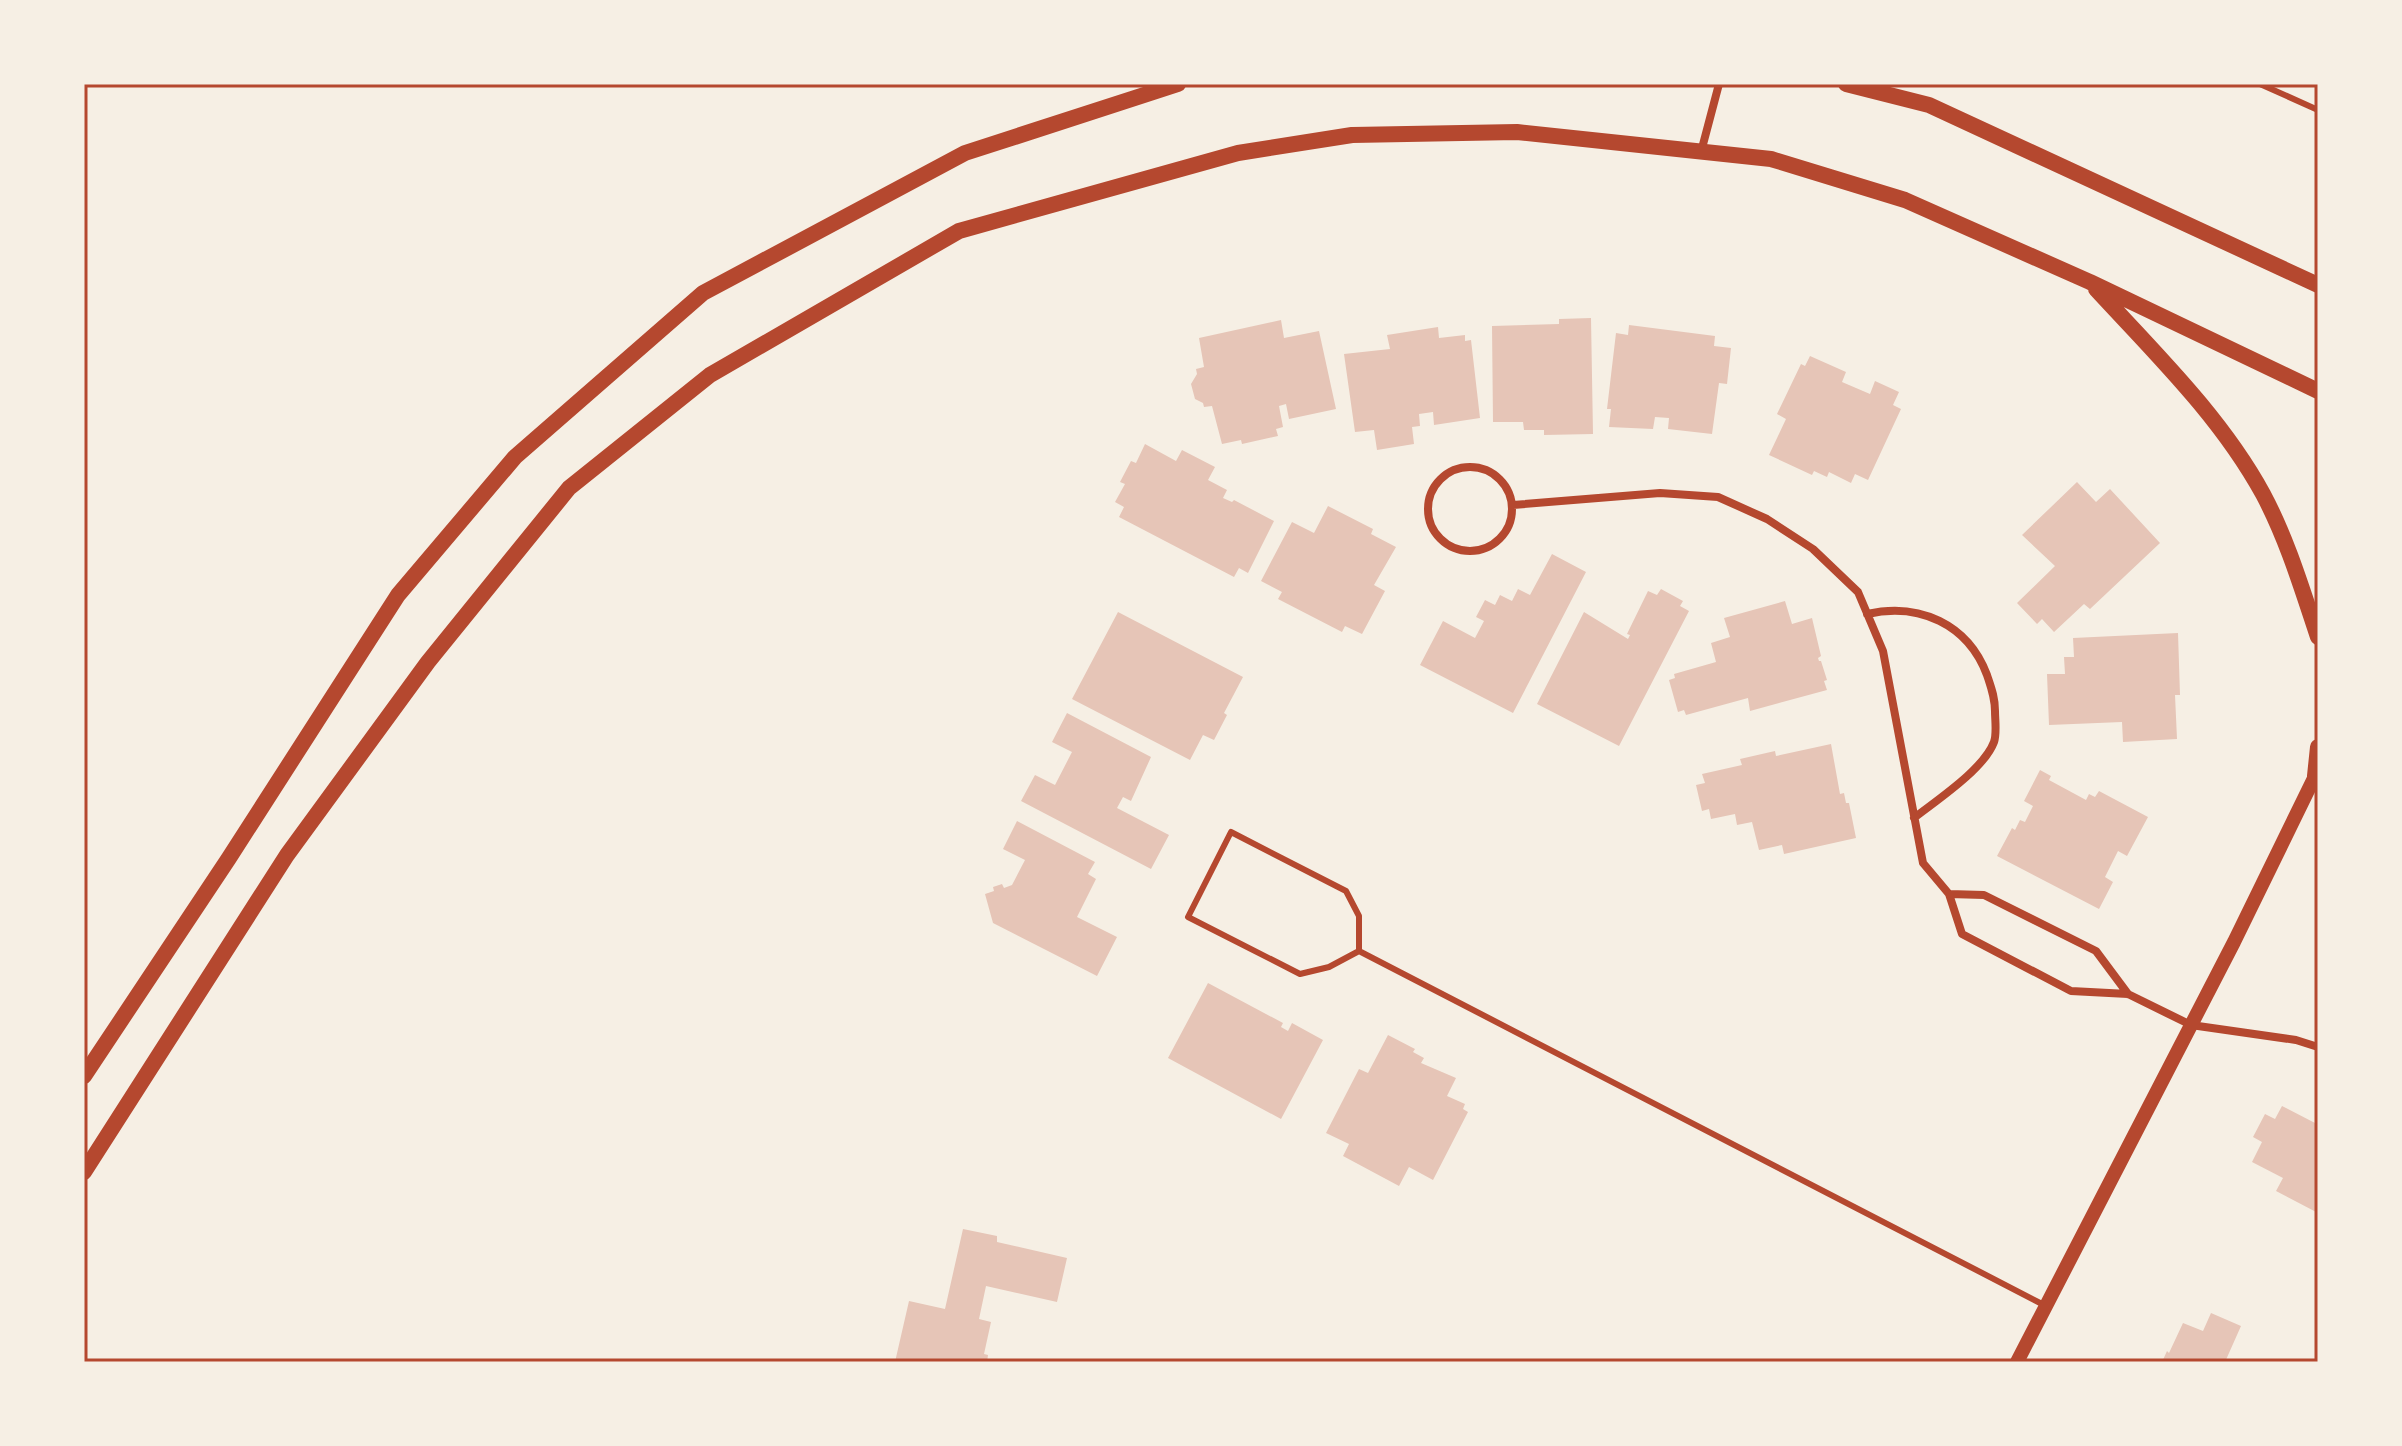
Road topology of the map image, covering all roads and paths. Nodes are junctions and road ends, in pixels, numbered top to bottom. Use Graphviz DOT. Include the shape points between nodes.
graph roads {
  1 [pos="1178,84"];
  2 [pos="1719,84"];
  3 [pos="1846,84"];
  4 [pos="2260,84"];
  5 [pos="1875,88"];
  6 [pos="2318,110"];
  7 [pos="1700,153"];
  8 [pos="2090,282"];
  9 [pos="2318,285"];
  10 [pos="2318,391"];
  11 [pos="1513,505"];
  12 [pos="1867,614"];
  13 [pos="2318,637"];
  14 [pos="2318,747"];
  15 [pos="2316,773"];
  16 [pos="1914,818"];
  17 [pos="1949,894"];
  18 [pos="1359,951"];
  19 [pos="2128,994"];
  20 [pos="2191,1025"];
  21 [pos="2318,1047"];
  22 [pos="84,1076"];
  23 [pos="84,1172"];
  24 [pos="2046,1306"];
  25 [pos="2017,1362"];
  1 -- 22 [label="main road" via="965,153 703,293 515,457 398,595"];
  2 -- 7 [label="street"];
  3 -- 5 [label="main road"];
  4 -- 6 [label="lane"];
  5 -- 9 [label="main road" via="1929,105"];
  7 -- 8 [label="main road" via="1771,159 1905,200"];
  7 -- 23 [label="main road" via="1517,132 1352,135 1238,153 959,231 710,375 569,488 428,662 287,855"];
  8 -- 10 [label="main road"];
  8 -- 13 [label="main road" via="2174,373 2262,493 2293,561"];
  11 -- 11 [label="street" via="1499,478 1471,467 1443,477 1428,506 1439,537 1452,548 1469,552 1502,538"];
  11 -- 12 [label="street" via="1660,493 1718,497 1767,519 1813,549 1858,592"];
  12 -- 16 [label="street" via="1883,651"];
  12 -- 16 [label="street" via="1889,609 1926,615 1956,628 1981,659 1995,699 1995,741 1972,772"];
  14 -- 15 [label="main road"];
  15 -- 20 [label="street"];
  16 -- 17 [label="street" via="1923,863"];
  17 -- 19 [label="street" via="1984,895 2096,951"];
  17 -- 19 [label="street" via="1962,934 2071,991"];
  18 -- 18 [label="lane" via="1359,916 1346,891 1231,832 1188,917 1300,974 1329,967"];
  18 -- 24 [label="lane"];
  19 -- 20 [label="street"];
  20 -- 21 [label="street"];
  20 -- 24 [label="street"];
  24 -- 25 [label="street"];
}
